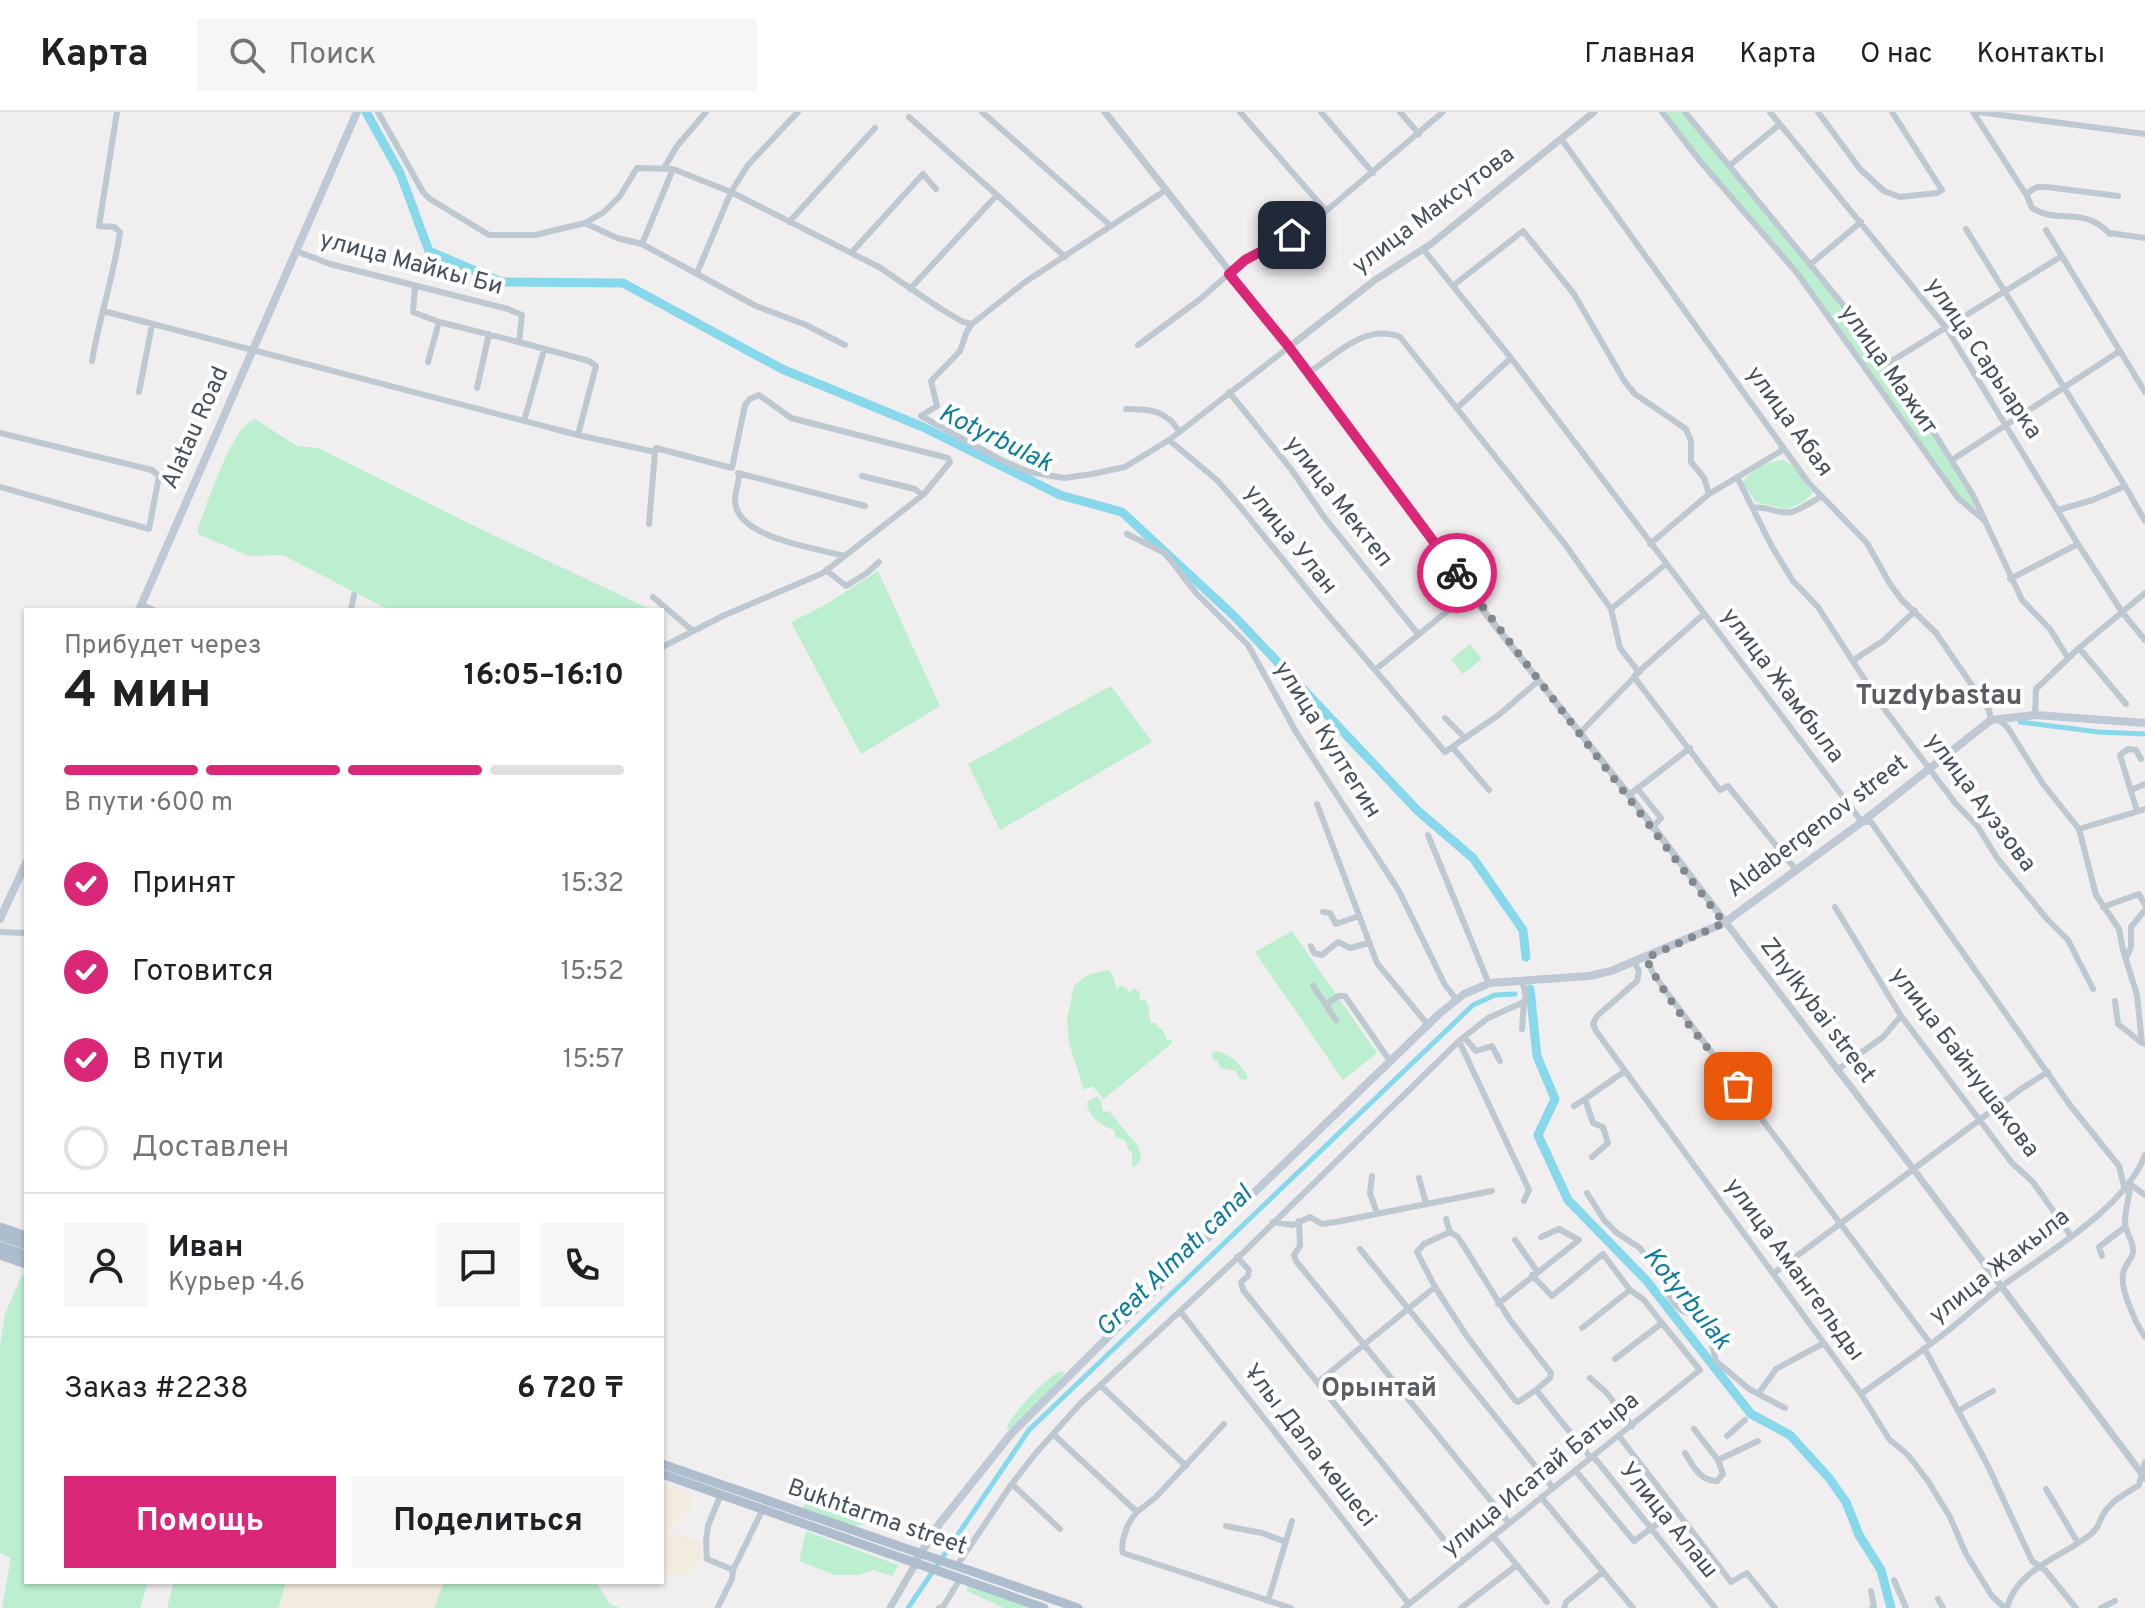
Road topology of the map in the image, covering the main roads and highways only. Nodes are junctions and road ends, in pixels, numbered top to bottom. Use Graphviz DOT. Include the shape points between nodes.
graph roads {
  1 [pos="357,112"];
  2 [pos="140,608"];
  3 [pos="2145,723"];
  4 [pos="24,867"];
  5 [pos="0,919"];
  6 [pos="0,1227"];
  7 [pos="24,1235"];
  8 [pos="0,1236"];
  9 [pos="24,1244"];
  10 [pos="0,1246"];
  11 [pos="24,1254"];
  12 [pos="0,1255"];
  13 [pos="24,1263"];
  14 [pos="664,1465"];
  15 [pos="664,1474"];
  16 [pos="678,1475"];
  17 [pos="805,1518"];
  18 [pos="919,1560"];
  19 [pos="1044,1608"];
  20 [pos="1078,1608"];
  1 -- 2 [label="main road, Alatau Road"];
  3 -- 18 [label="main road, Aldabergenov street" via="2035,715 1995,719 1724,923 1646,958 1589,976 1489,984 1461,997 1011,1434 940,1523"];
  4 -- 5 [label="main road"];
  6 -- 7 [label="main road"];
  8 -- 9 [label="main road"];
  10 -- 11 [label="main road"];
  12 -- 13 [label="main road"];
  14 -- 16 [label="main road, Bukhtarma street"];
  15 -- 16 [label="main road, Bukhtarma street"];
  16 -- 17 [label="main road, Bukhtarma street"];
  16 -- 17 [label="main road, Bukhtarma street" via="763,1509"];
  17 -- 18 [label="main road, Bukhtarma street"];
  18 -- 19 [label="main road, Bukhtarma street"];
  18 -- 20 [label="main road, Bukhtarma street" via="934,1558"];
}
